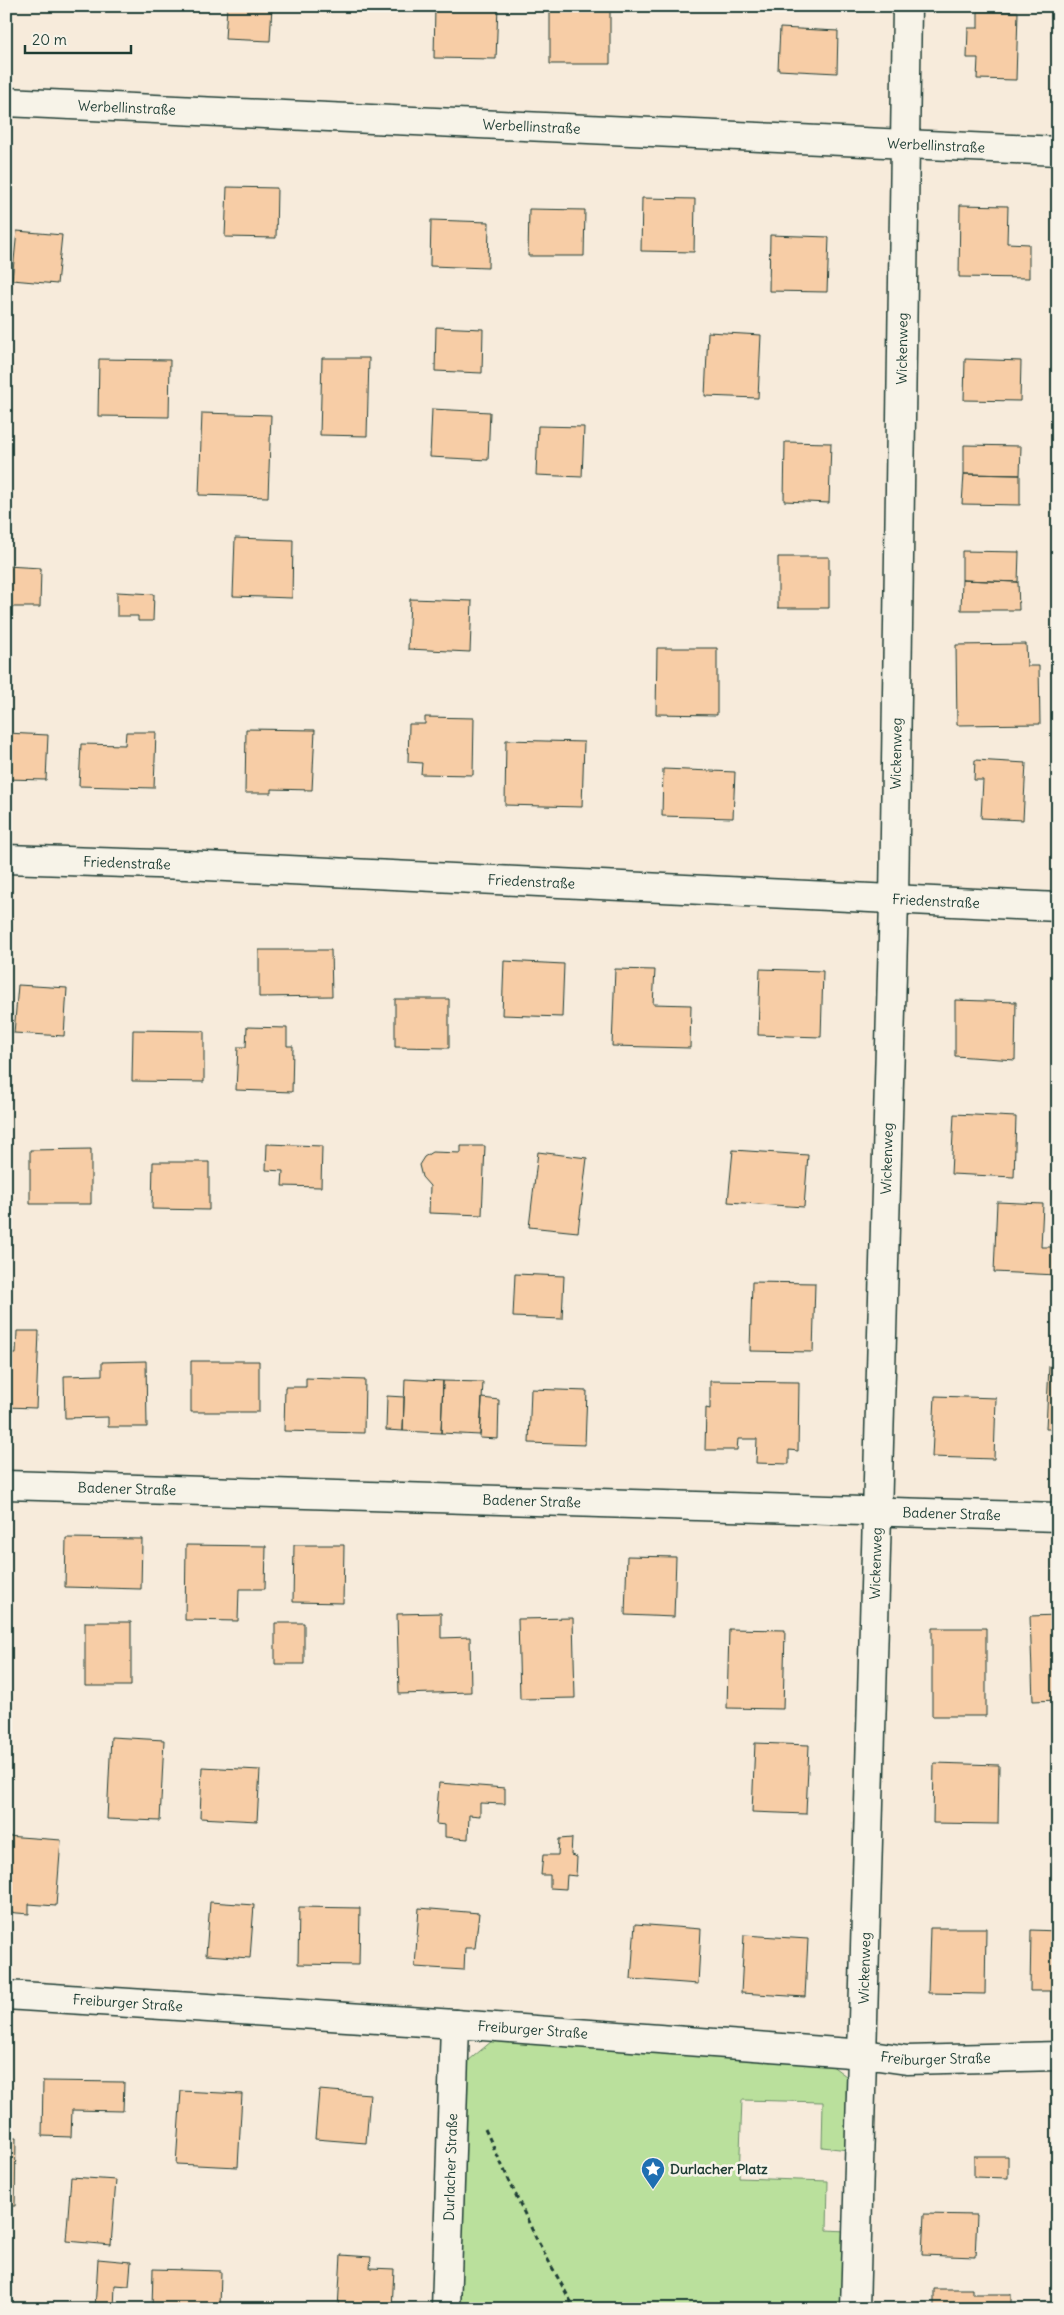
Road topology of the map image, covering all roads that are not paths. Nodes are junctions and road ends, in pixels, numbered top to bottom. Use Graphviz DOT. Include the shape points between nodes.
graph roads {
  1 [pos="907,6"];
  2 [pos="6,102"];
  3 [pos="904,144"];
  4 [pos="1058,151"];
  5 [pos="6,859"];
  6 [pos="894,901"];
  7 [pos="1058,907"];
  8 [pos="6,1485"];
  9 [pos="878,1511"];
  10 [pos="1058,1517"];
  11 [pos="6,1995"];
  12 [pos="455,2024"];
  13 [pos="864,2054"];
  14 [pos="1058,2056"];
  15 [pos="446,2309"];
  16 [pos="855,2309"];
  1 -- 3 [label="street, Wickenweg"];
  2 -- 3 [label="street, Werbellinstraße"];
  3 -- 4 [label="street, Werbellinstraße"];
  3 -- 6 [label="street, Wickenweg"];
  5 -- 6 [label="street, Friedenstraße" via="186,865"];
  6 -- 7 [label="street, Friedenstraße"];
  6 -- 9 [label="street, Wickenweg"];
  8 -- 9 [label="street, Badener Straße"];
  9 -- 10 [label="street, Badener Straße"];
  9 -- 13 [label="street, Wickenweg"];
  11 -- 12 [label="street, Freiburger Straße"];
  12 -- 13 [label="street, Freiburger Straße"];
  12 -- 15 [label="street, Durlacher Straße"];
  13 -- 14 [label="street, Freiburger Straße" via="907,2060"];
  13 -- 16 [label="street, Wickenweg"];
}
